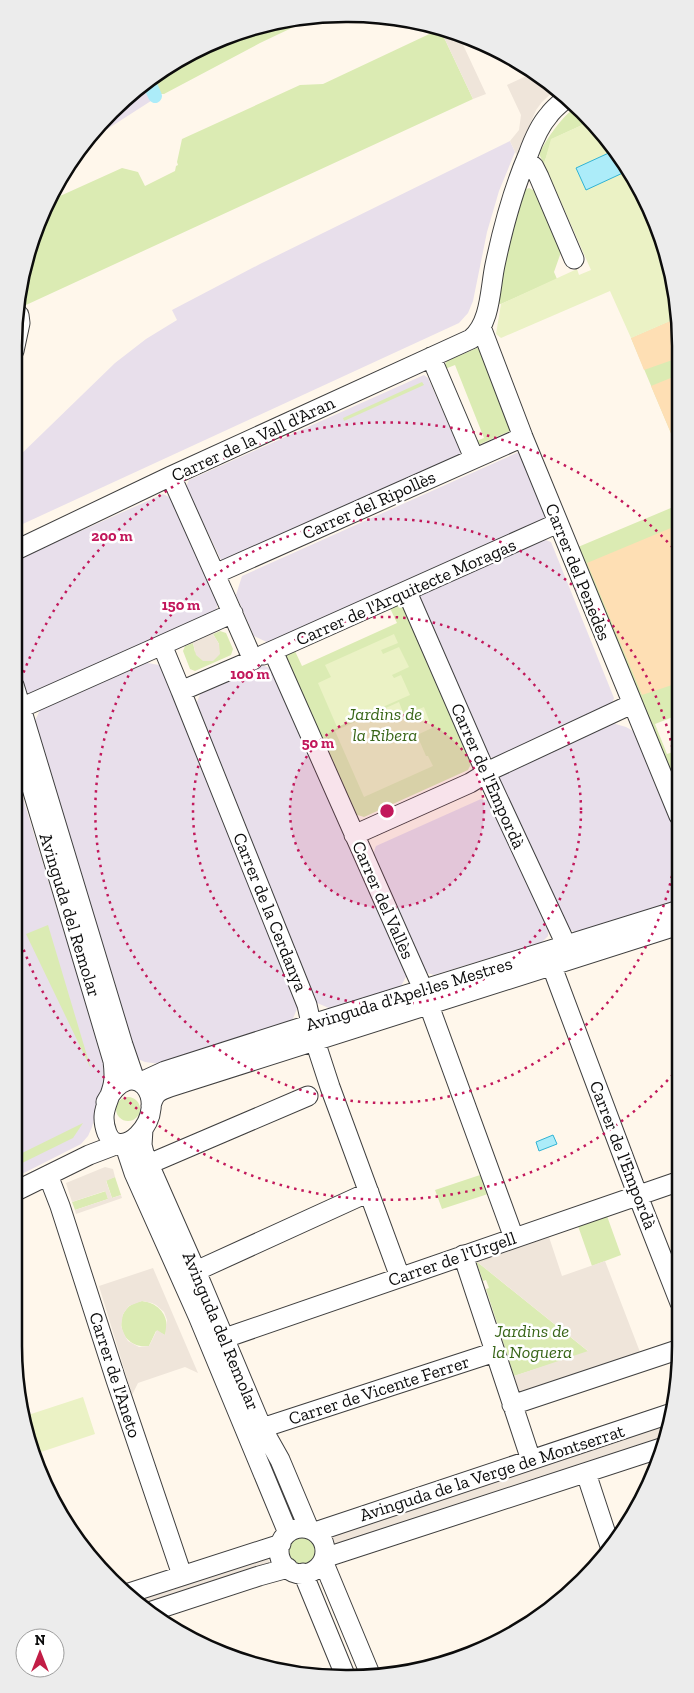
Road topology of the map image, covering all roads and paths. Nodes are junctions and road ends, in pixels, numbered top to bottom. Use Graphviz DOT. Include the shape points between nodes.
graph roads {
  1 [pos="561,103"];
  2 [pos="526,160"];
  3 [pos="574,259"];
  4 [pos="481,327"];
  5 [pos="431,357"];
  6 [pos="523,436"];
  7 [pos="474,458"];
  8 [pos="171,476"];
  9 [pos="558,523"];
  10 [pos="22,545"];
  11 [pos="215,574"];
  12 [pos="407,592"];
  13 [pos="233,613"];
  14 [pos="162,645"];
  15 [pos="273,651"];
  16 [pos="253,660"];
  17 [pos="182,691"];
  18 [pos="632,704"];
  19 [pos="22,707"];
  20 [pos="22,722"];
  21 [pos="22,755"];
  22 [pos="486,773"];
  23 [pos="672,799"];
  24 [pos="354,835"];
  25 [pos="672,913"];
  26 [pos="672,927"];
  27 [pos="568,952"];
  28 [pos="549,958"];
  29 [pos="425,996"];
  30 [pos="314,1033"];
  31 [pos="128,1057"];
  32 [pos="162,1072"];
  33 [pos="138,1081"];
  34 [pos="308,1096"];
  35 [pos="106,1102"];
  36 [pos="151,1106"];
  37 [pos="104,1122"];
  38 [pos="143,1129"];
  39 [pos="124,1149"];
  40 [pos="90,1154"];
  41 [pos="149,1164"];
  42 [pos="48,1175"];
  43 [pos="672,1184"];
  44 [pos="22,1188"];
  45 [pos="369,1192"];
  46 [pos="638,1196"];
  47 [pos="514,1238"];
  48 [pos="463,1255"];
  49 [pos="196,1271"];
  50 [pos="400,1277"];
  51 [pos="672,1282"];
  52 [pos="198,1316"];
  53 [pos="225,1338"];
  54 [pos="495,1352"];
  55 [pos="672,1352"];
  56 [pos="512,1405"];
  57 [pos="663,1416"];
  58 [pos="262,1428"];
  59 [pos="654,1450"];
  60 [pos="531,1460"];
  61 [pos="586,1473"];
  62 [pos="312,1530"];
  63 [pos="284,1538"];
  64 [pos="608,1539"];
  65 [pos="323,1559"];
  66 [pos="296,1571"];
  67 [pos="182,1575"];
  68 [pos="134,1591"];
  69 [pos="158,1609"];
  70 [pos="343,1670"];
  71 [pos="368,1670"];
  1 -- 2 [label="street" via="544,121"];
  2 -- 3 [label="street" via="539,177"];
  2 -- 4 [label="street" via="503,228"];
  4 -- 5 [label="street, Carrer de la Vall d'Aran" via="471,339"];
  4 -- 6 [label="street, Carrer del Penedès"];
  5 -- 7 [label="street"];
  5 -- 8 [label="street, Carrer de la Vall d'Aran"];
  6 -- 7 [label="street, Carrer del Ripollès"];
  6 -- 9 [label="street, Carrer del Penedès"];
  7 -- 11 [label="street, Carrer del Ripollès"];
  8 -- 10 [label="street, Carrer de la Vall d'Aran"];
  8 -- 11 [label="street"];
  9 -- 12 [label="street, Carrer de l'Arquitecte Moragas"];
  9 -- 18 [label="street, Carrer del Penedès"];
  11 -- 13 [label="street"];
  12 -- 15 [label="street, Carrer de l'Arquitecte Moragas"];
  12 -- 22 [label="street, Carrer de l'Empordà"];
  13 -- 14 [label="street"];
  13 -- 16 [label="street"];
  14 -- 17 [label="street, Carrer de la Cerdanya"];
  14 -- 19 [label="street"];
  15 -- 16 [label="street, Carrer de l'Arquitecte Moragas"];
  15 -- 24 [label="street, Carrer del Vallès"];
  16 -- 17 [label="street, Carrer de l'Arquitecte Moragas"];
  17 -- 30 [label="street, Carrer de la Cerdanya" via="307,1005"];
  18 -- 22 [label="street"];
  18 -- 23 [label="street, Carrer del Penedès"];
  20 -- 31 [label="street, Avinguda del Remolar"];
  21 -- 35 [label="street, Avinguda del Remolar" via="113,1062 115,1076"];
  22 -- 24 [label="street"];
  22 -- 27 [label="street, Carrer de l'Empordà"];
  24 -- 29 [label="street, Carrer del Vallès"];
  25 -- 27 [label="street, Avinguda d'Apel·les Mestres"];
  26 -- 27 [label="street, Avinguda d'Apel·les Mestres"];
  27 -- 28 [label="street, Avinguda d'Apel·les Mestres"];
  28 -- 29 [label="street, Avinguda d'Apel·les Mestres"];
  28 -- 46 [label="street, Carrer de l'Empordà"];
  29 -- 30 [label="street, Avinguda d'Apel·les Mestres"];
  29 -- 47 [label="street, Carrer del Vallès"];
  30 -- 32 [label="street, Avinguda d'Apel·les Mestres"];
  30 -- 36 [label="street, Avinguda d'Apel·les Mestres" via="156,1092"];
  30 -- 45 [label="street, Carrer de la Cerdanya" via="330,1087"];
  31 -- 32 [label="street" via="146,1069"];
  31 -- 33 [label="street, Avinguda del Remolar"];
  32 -- 33 [label="street, Avinguda d'Apel·les Mestres"];
  33 -- 35 [label="street" via="127,1081"];
  33 -- 36 [label="street, Avinguda del Remolar" via="149,1090"];
  34 -- 41 [label="street"];
  35 -- 37 [label="street, Avinguda del Remolar"];
  36 -- 38 [label="street, Avinguda del Remolar"];
  37 -- 39 [label="street, Avinguda del Remolar" via="109,1138"];
  37 -- 40 [label="street" via="99,1142"];
  38 -- 39 [label="street"];
  38 -- 41 [label="street, Avinguda del Remolar" via="142,1149"];
  39 -- 40 [label="street" via="113,1154"];
  39 -- 52 [label="street, Avinguda del Remolar"];
  40 -- 42 [label="street"];
  41 -- 49 [label="street, Avinguda del Remolar"];
  42 -- 44 [label="street"];
  42 -- 67 [label="street, Carrer de l'Aneto"];
  43 -- 46 [label="street, Carrer de l'Urgell"];
  45 -- 49 [label="street"];
  45 -- 50 [label="street, Carrer de la Cerdanya"];
  46 -- 47 [label="street, Carrer de l'Urgell"];
  46 -- 51 [label="street, Carrer de l'Empordà"];
  47 -- 48 [label="street, Carrer de l'Urgell"];
  48 -- 50 [label="street, Carrer de l'Urgell"];
  48 -- 54 [label="street"];
  49 -- 53 [label="street, Avinguda del Remolar"];
  50 -- 53 [label="street, Carrer de l'Urgell"];
  52 -- 53 [label="street" via="214,1335"];
  52 -- 63 [label="street, Avinguda del Remolar"];
  53 -- 58 [label="street, Avinguda del Remolar"];
  54 -- 56 [label="street"];
  54 -- 58 [label="street, Carrer de Vicente Ferrer"];
  55 -- 56 [label="street"];
  56 -- 60 [label="street"];
  57 -- 60 [label="street, Avinguda de la Verge de Montserrat"];
  58 -- 62 [label="street, Avinguda del Remolar"];
  59 -- 61 [label="street, Avinguda de la Verge de Montserrat"];
  60 -- 62 [label="street, Avinguda de la Verge de Montserrat"];
  61 -- 64 [label="street"];
  61 -- 65 [label="street, Avinguda de la Verge de Montserrat"];
  62 -- 63 [label="street" via="300,1528"];
  62 -- 65 [label="street" via="324,1544"];
  63 -- 66 [label="street" via="280,1556"];
  63 -- 67 [label="street"];
  65 -- 66 [label="street" via="315,1570"];
  65 -- 71 [label="street"];
  66 -- 69 [label="street" via="259,1576"];
  66 -- 70 [label="street"];
  67 -- 68 [label="street"];
}
